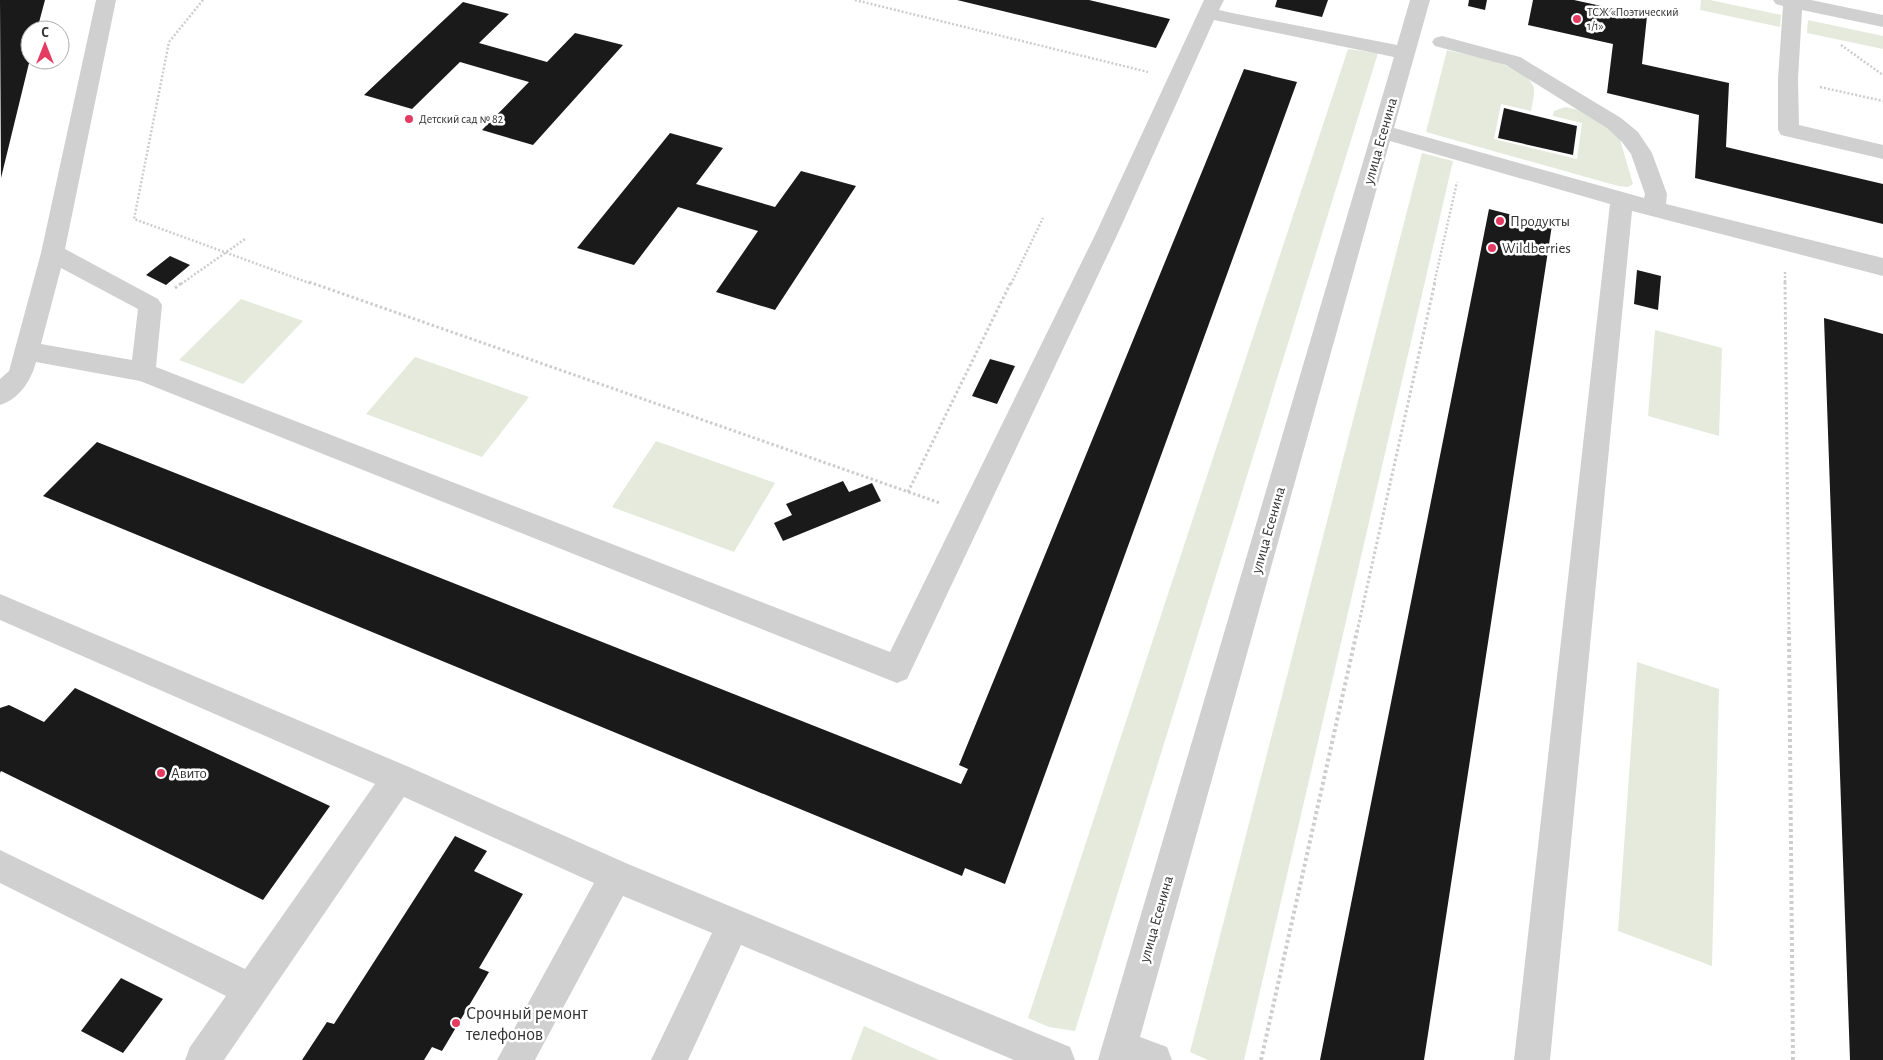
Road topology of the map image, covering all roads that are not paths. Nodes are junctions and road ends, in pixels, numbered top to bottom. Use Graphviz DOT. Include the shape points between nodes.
graph roads {
  1 [pos="106,0"];
  2 [pos="1420,0"];
  3 [pos="1788,1"];
  4 [pos="1819,4"];
  5 [pos="1211,7"];
  6 [pos="1883,21"];
  7 [pos="1442,42"];
  8 [pos="1405,53"];
  9 [pos="1382,132"];
  10 [pos="1883,152"];
  11 [pos="1622,200"];
  12 [pos="1654,208"];
  13 [pos="53,253"];
  14 [pos="1883,266"];
  15 [pos="26,351"];
  16 [pos="143,372"];
  17 [pos="0,395"];
  18 [pos="0,607"];
  19 [pos="398,778"];
  20 [pos="0,866"];
  21 [pos="616,876"];
  22 [pos="733,925"];
  23 [pos="251,990"];
  24 [pos="1118,1053"];
  25 [pos="203,1060"];
  26 [pos="515,1060"];
  27 [pos="669,1060"];
  28 [pos="1057,1060"];
  29 [pos="1154,1060"];
  30 [pos="1532,1060"];
  1 -- 13 [label="street"];
  2 -- 8 [label="street, улица Есенина"];
  3 -- 4 [label="street"];
  3 -- 10 [label="street" via="1789,130"];
  4 -- 6 [label="street"];
  5 -- 8 [label="street" via="1245,23"];
  5 -- 16 [label="street" via="1107,233 897,669"];
  7 -- 12 [label="street" via="1513,61 1614,124 1642,153 1656,194"];
  8 -- 9 [label="street, улица Есенина"];
  9 -- 11 [label="street"];
  9 -- 24 [label="street, улица Есенина"];
  11 -- 12 [label="street"];
  11 -- 30 [label="street"];
  12 -- 14 [label="street"];
  13 -- 15 [label="street"];
  13 -- 16 [label="street" via="150,305"];
  15 -- 16 [label="street"];
  15 -- 17 [label="street" via="20,376"];
  18 -- 19 [label="street"];
  19 -- 21 [label="street"];
  19 -- 23 [label="street"];
  20 -- 23 [label="street"];
  21 -- 22 [label="street"];
  21 -- 26 [label="street"];
  22 -- 27 [label="street"];
  22 -- 28 [label="street"];
  23 -- 25 [label="street"];
  24 -- 29 [label="street"];
}
